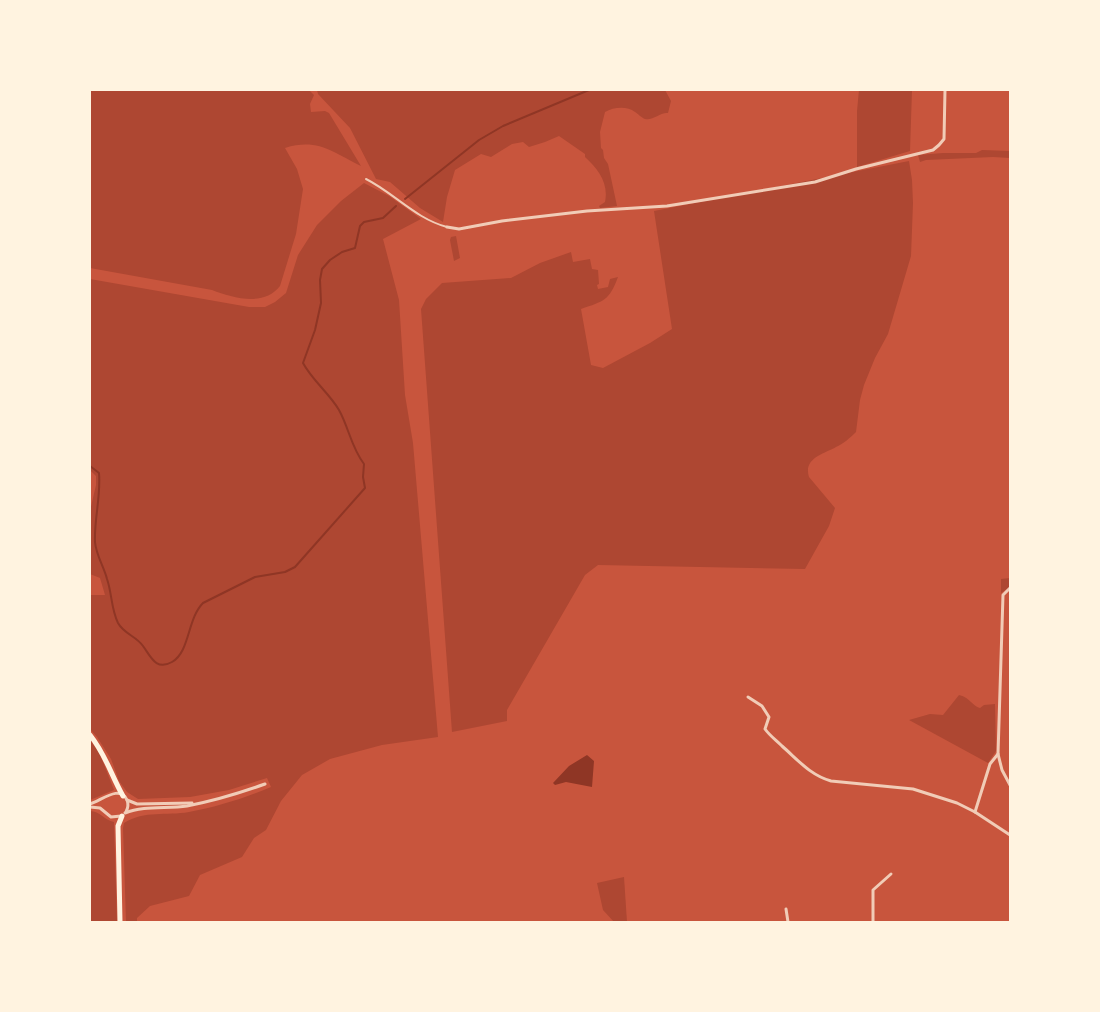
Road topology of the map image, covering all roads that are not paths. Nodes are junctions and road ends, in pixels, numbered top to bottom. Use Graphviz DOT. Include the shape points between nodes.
graph roads {
  1 [pos="945,90"];
  2 [pos="366,178"];
  3 [pos="447,227"];
  4 [pos="1010,588"];
  5 [pos="748,696"];
  6 [pos="90,735"];
  7 [pos="998,754"];
  8 [pos="265,784"];
  9 [pos="1010,785"];
  10 [pos="125,798"];
  11 [pos="200,803"];
  12 [pos="90,805"];
  13 [pos="975,812"];
  14 [pos="124,815"];
  15 [pos="1010,835"];
  16 [pos="891,874"];
  17 [pos="786,910"];
  18 [pos="120,922"];
  19 [pos="788,922"];
  20 [pos="873,922"];
  1 -- 3 [label="street" via="944,139 933,150 814,182 667,206 587,211 459,229"];
  2 -- 3 [label="lane" via="424,217"];
  4 -- 7 [label="street" via="1004,595"];
  5 -- 13 [label="street" via="762,706 768,717 765,729 771,736 819,778 914,788"];
  6 -- 10 [label="highway" via="104,754"];
  7 -- 9 [label="street"];
  7 -- 13 [label="street" via="990,764"];
  8 -- 11 [label="street"];
  10 -- 11 [label="street" via="137,804"];
  10 -- 12 [label="street" via="113,794"];
  10 -- 14 [label="street" via="128,807"];
  11 -- 14 [label="street" via="135,810"];
  12 -- 14 [label="street" via="114,818"];
  13 -- 15 [label="street"];
  14 -- 18 [label="highway" via="118,826"];
  16 -- 20 [label="street" via="873,890"];
  17 -- 19 [label="street"];
}
